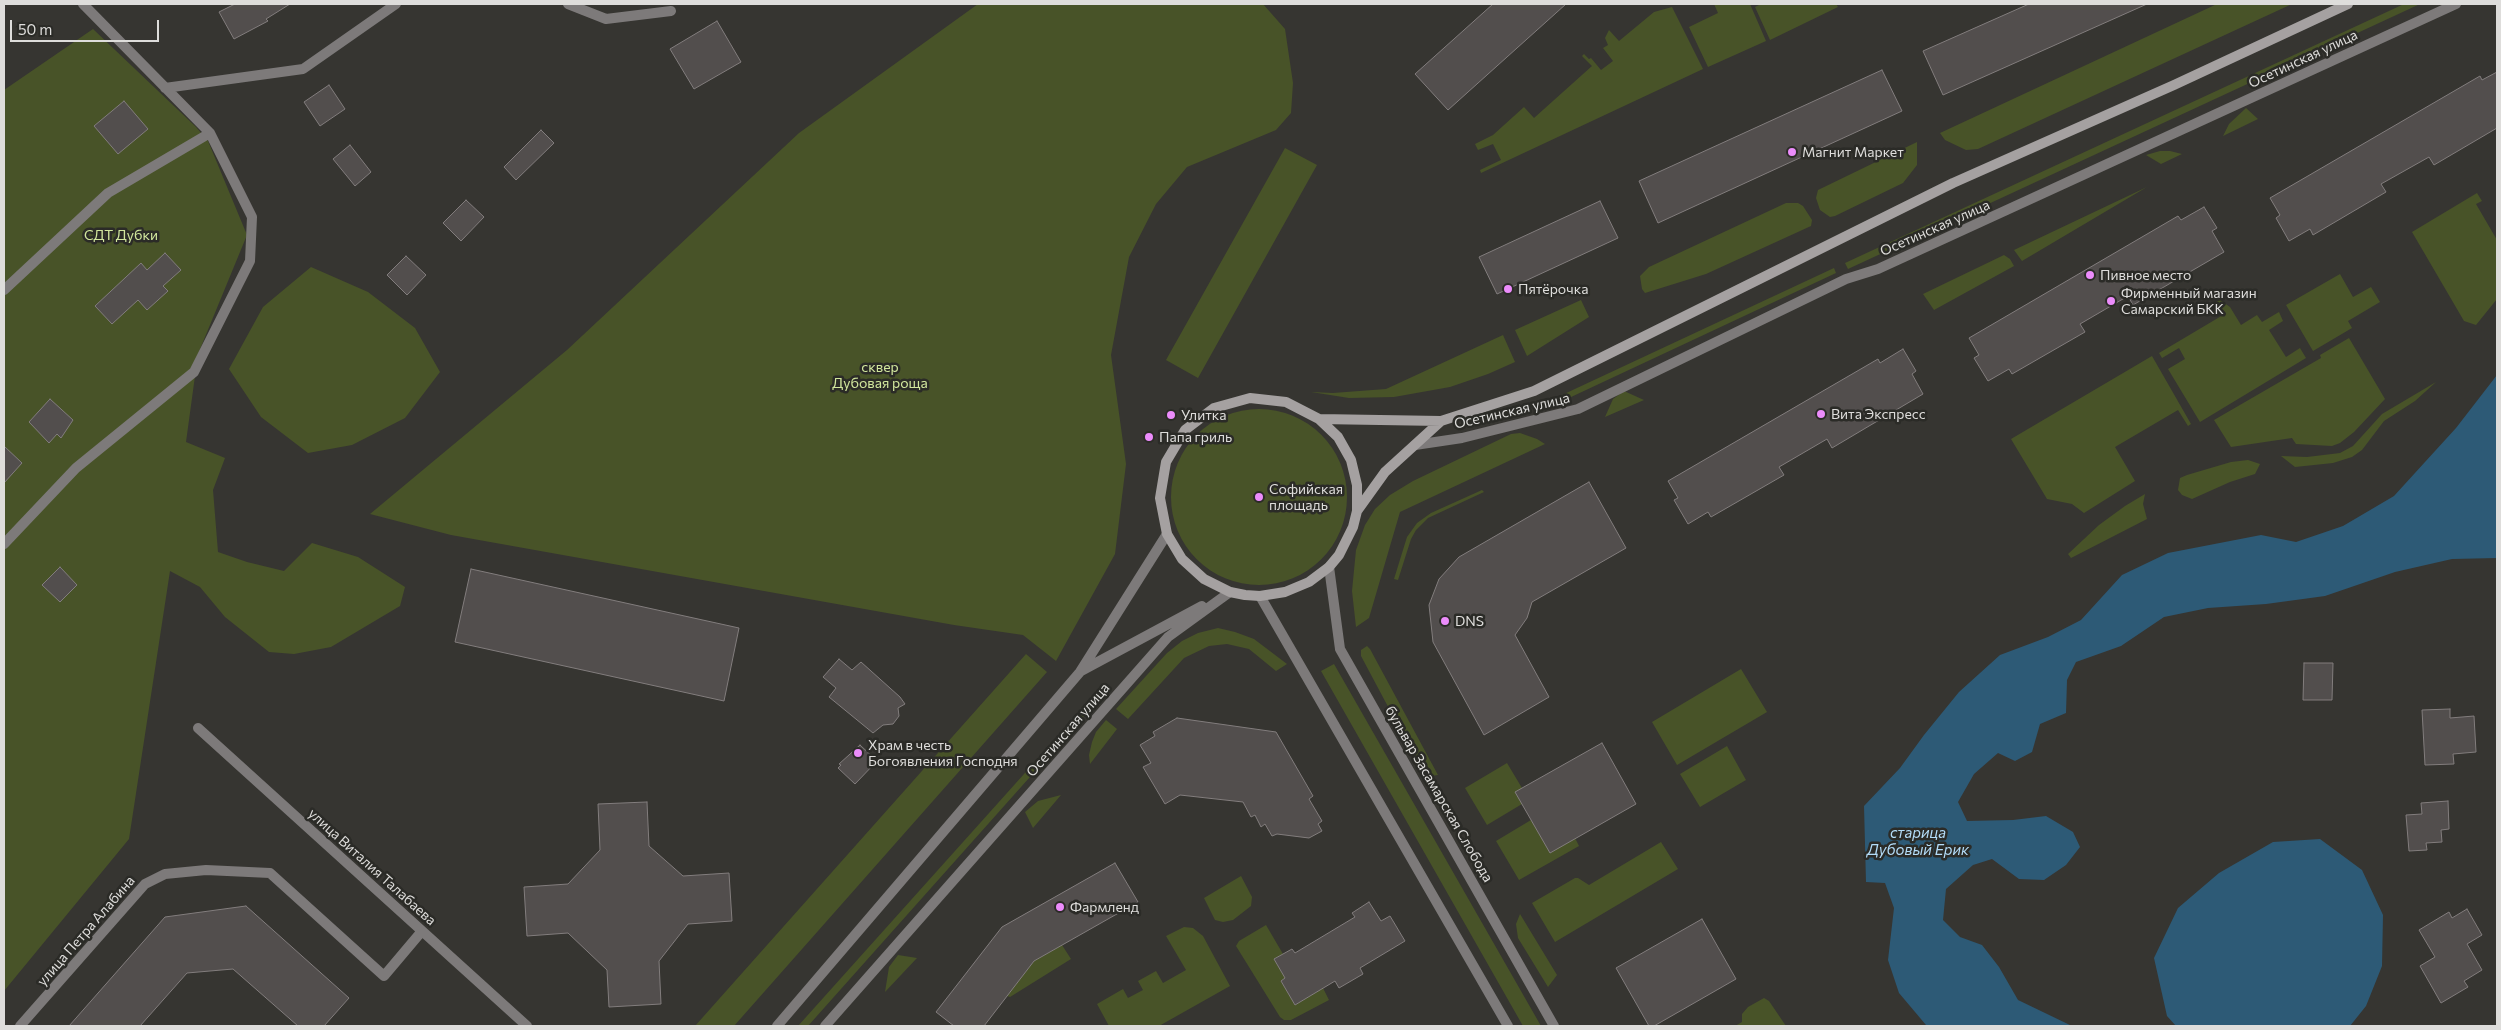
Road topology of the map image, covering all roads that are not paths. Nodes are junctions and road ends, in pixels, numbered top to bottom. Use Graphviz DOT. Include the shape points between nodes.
graph roads {
  1 [pos="83,4"];
  2 [pos="396,4"];
  3 [pos="568,4"];
  4 [pos="2348,4"];
  5 [pos="2456,4"];
  6 [pos="671,11"];
  7 [pos="165,88"];
  8 [pos="210,133"];
  9 [pos="4,290"];
  10 [pos="1319,418"];
  11 [pos="1441,421"];
  12 [pos="1415,445"];
  13 [pos="1357,512"];
  14 [pos="1167,534"];
  15 [pos="4,544"];
  16 [pos="1329,567"];
  17 [pos="1230,592"];
  18 [pos="1260,596"];
  19 [pos="1080,672"];
  20 [pos="198,728"];
  21 [pos="422,931"];
  22 [pos="20,1026"];
  23 [pos="526,1026"];
  24 [pos="778,1026"];
  25 [pos="825,1026"];
  26 [pos="1508,1026"];
  27 [pos="1554,1026"];
  1 -- 7 [label="street"];
  2 -- 7 [label="street" via="303,69"];
  3 -- 6 [label="street" via="606,18"];
  4 -- 11 [label="street, Осетинская улица" via="1953,182 1534,391"];
  5 -- 12 [label="street, Осетинская улица" via="1878,268 1846,279 1578,410 1462,438"];
  7 -- 8 [label="street"];
  8 -- 9 [label="street" via="108,193"];
  8 -- 15 [label="street" via="252,217 250,261 217,328 194,372 76,468"];
  10 -- 11 [label="street, Осетинская улица"];
  10 -- 13 [label="street" via="1338,437 1351,460 1357,485"];
  10 -- 14 [label="street" via="1286,402 1250,398 1214,408 1185,430 1166,462 1161,489 1160,503"];
  11 -- 12 [label="street, Осетинская улица"];
  12 -- 13 [label="street, Осетинская улица" via="1385,472"];
  13 -- 16 [label="street" via="1347,541"];
  14 -- 17 [label="street" via="1182,559 1197,573"];
  14 -- 19 [label="street, Осетинская улица"];
  16 -- 18 [label="street" via="1309,582 1285,592"];
  16 -- 27 [label="street, бульвар Засамарская Слобода" via="1340,649"];
  17 -- 18 [label="street"];
  17 -- 19 [label="street, Осетинская улица"];
  17 -- 25 [label="street, Осетинская улица" via="1168,637"];
  18 -- 26 [label="street"];
  19 -- 24 [label="street, Осетинская улица"];
  20 -- 21 [label="street, улица Виталия Талабаева"];
  21 -- 22 [label="street, улица Петра Алабина" via="384,976 270,872 206,870 164,874 145,884"];
  21 -- 23 [label="street, улица Виталия Талабаева"];
}
